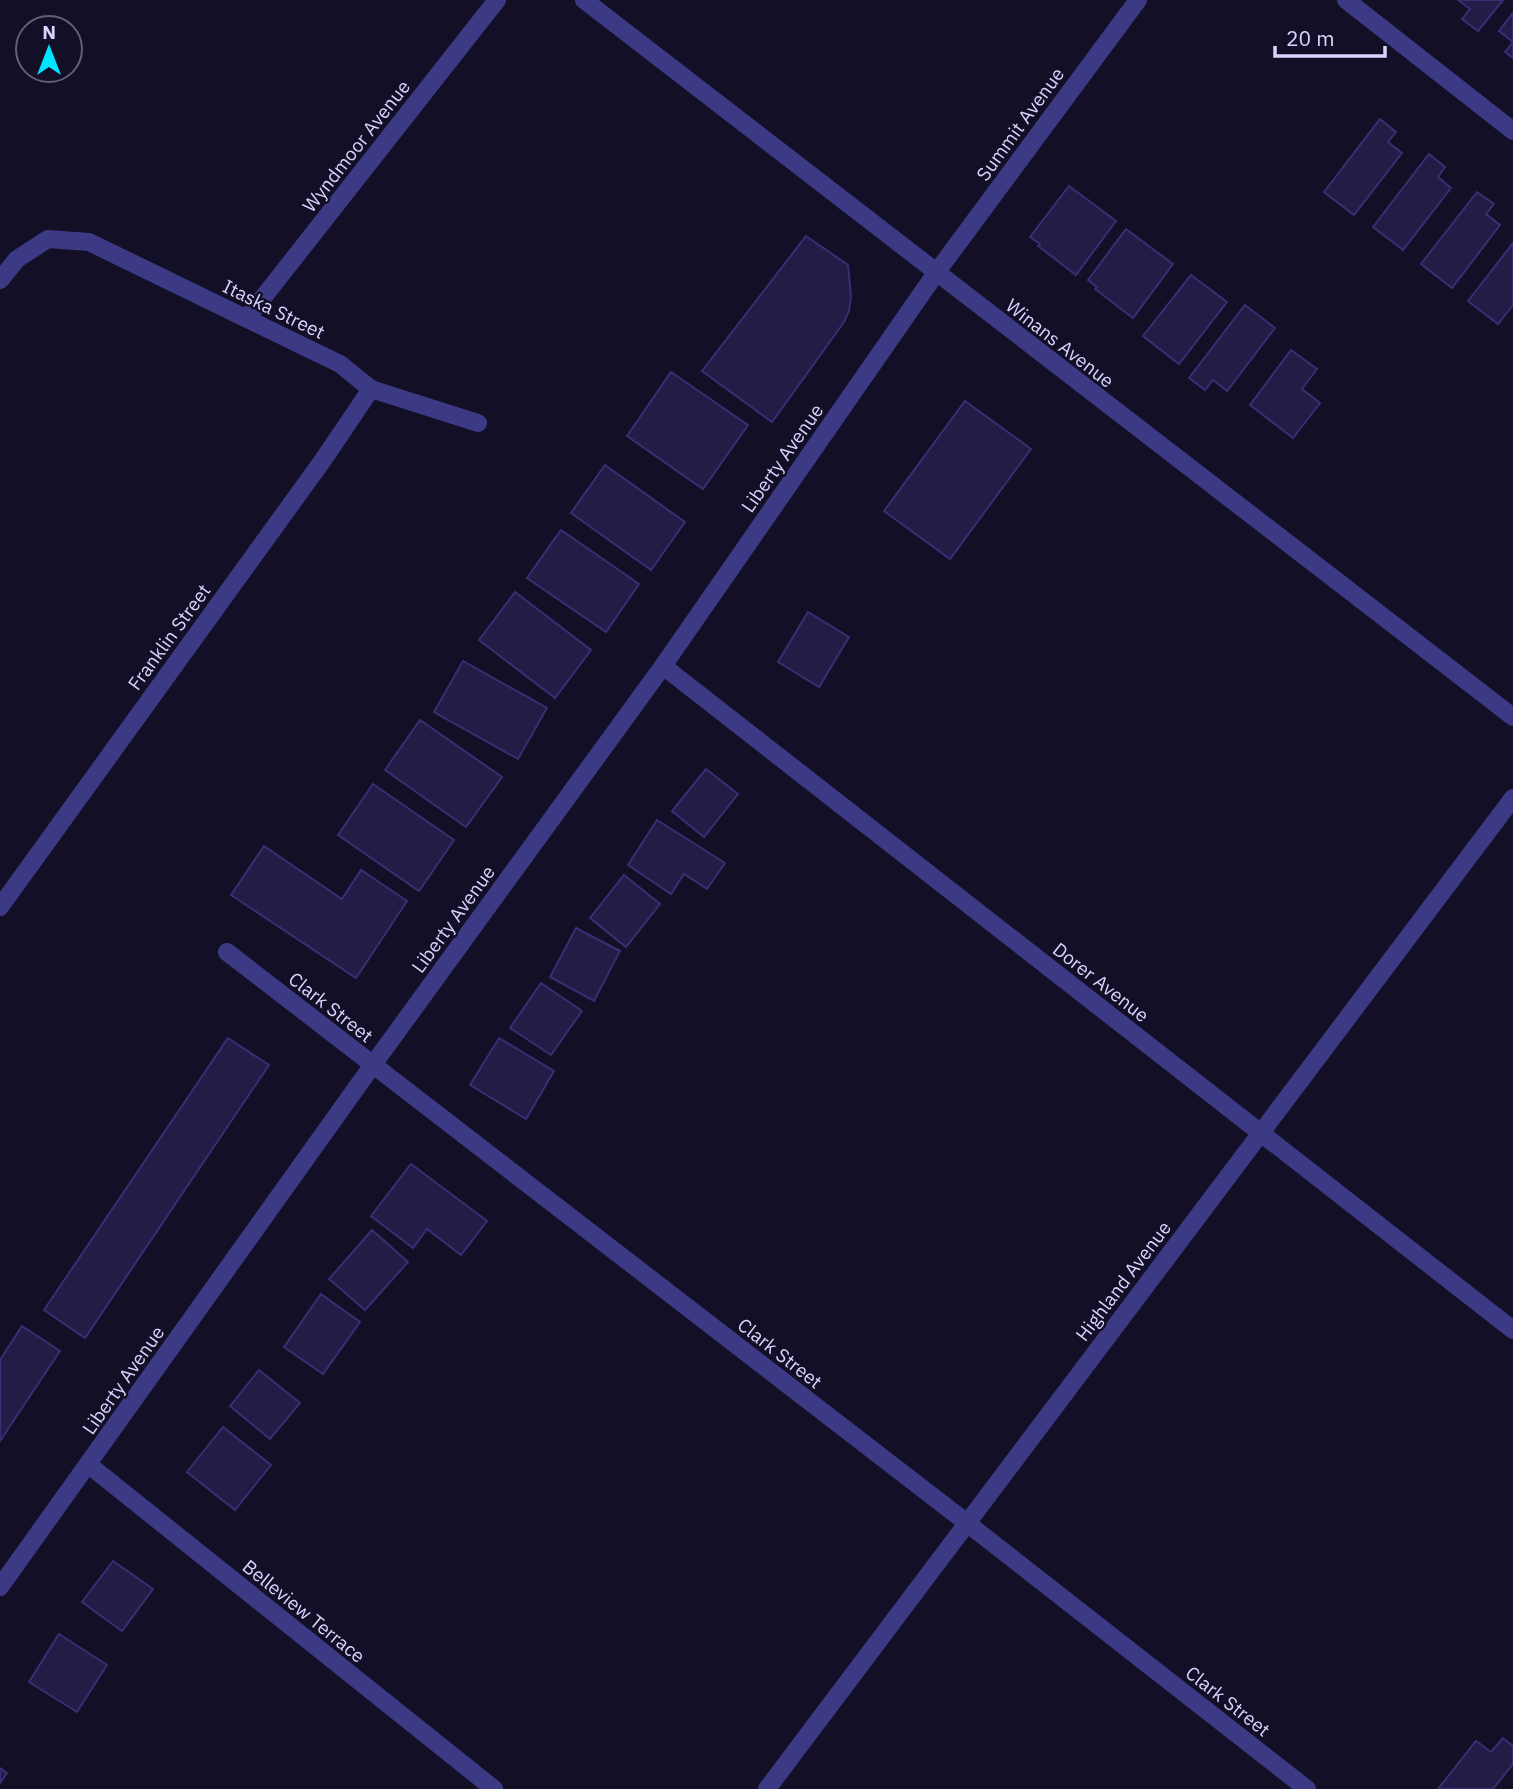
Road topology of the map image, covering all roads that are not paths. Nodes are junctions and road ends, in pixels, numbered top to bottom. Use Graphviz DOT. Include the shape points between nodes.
graph roads {
  1 [pos="497,0"];
  2 [pos="584,0"];
  3 [pos="1138,0"];
  4 [pos="1346,0"];
  5 [pos="1513,131"];
  6 [pos="936,273"];
  7 [pos="0,280"];
  8 [pos="247,318"];
  9 [pos="371,389"];
  10 [pos="478,424"];
  11 [pos="663,666"];
  12 [pos="1513,716"];
  13 [pos="1513,798"];
  14 [pos="0,907"];
  15 [pos="227,952"];
  16 [pos="372,1066"];
  17 [pos="1261,1133"];
  18 [pos="1513,1330"];
  19 [pos="89,1465"];
  20 [pos="967,1523"];
  21 [pos="0,1587"];
  22 [pos="494,1789"];
  23 [pos="767,1789"];
  24 [pos="1307,1789"];
  1 -- 8 [label="street, Wyndmoor Avenue"];
  2 -- 6 [label="street, Winans Avenue"];
  3 -- 6 [label="street, Summit Avenue"];
  4 -- 5 [label="street"];
  6 -- 11 [label="street, Liberty Avenue"];
  6 -- 12 [label="street, Winans Avenue"];
  7 -- 8 [label="street, Itaska Street" via="16,259 48,239 89,242"];
  8 -- 9 [label="street, Itaska Street" via="340,365"];
  9 -- 10 [label="street, Itaska Street"];
  9 -- 14 [label="street, Franklin Street"];
  11 -- 16 [label="street, Liberty Avenue"];
  11 -- 17 [label="street, Dorer Avenue"];
  13 -- 17 [label="street, Highland Avenue"];
  15 -- 16 [label="street, Clark Street"];
  16 -- 19 [label="street, Liberty Avenue"];
  16 -- 20 [label="street, Clark Street"];
  17 -- 18 [label="street, Dorer Avenue"];
  17 -- 20 [label="street, Highland Avenue"];
  19 -- 21 [label="street, Liberty Avenue"];
  19 -- 22 [label="street, Belleview Terrace"];
  20 -- 23 [label="street, Highland Avenue"];
  20 -- 24 [label="street, Clark Street"];
}
